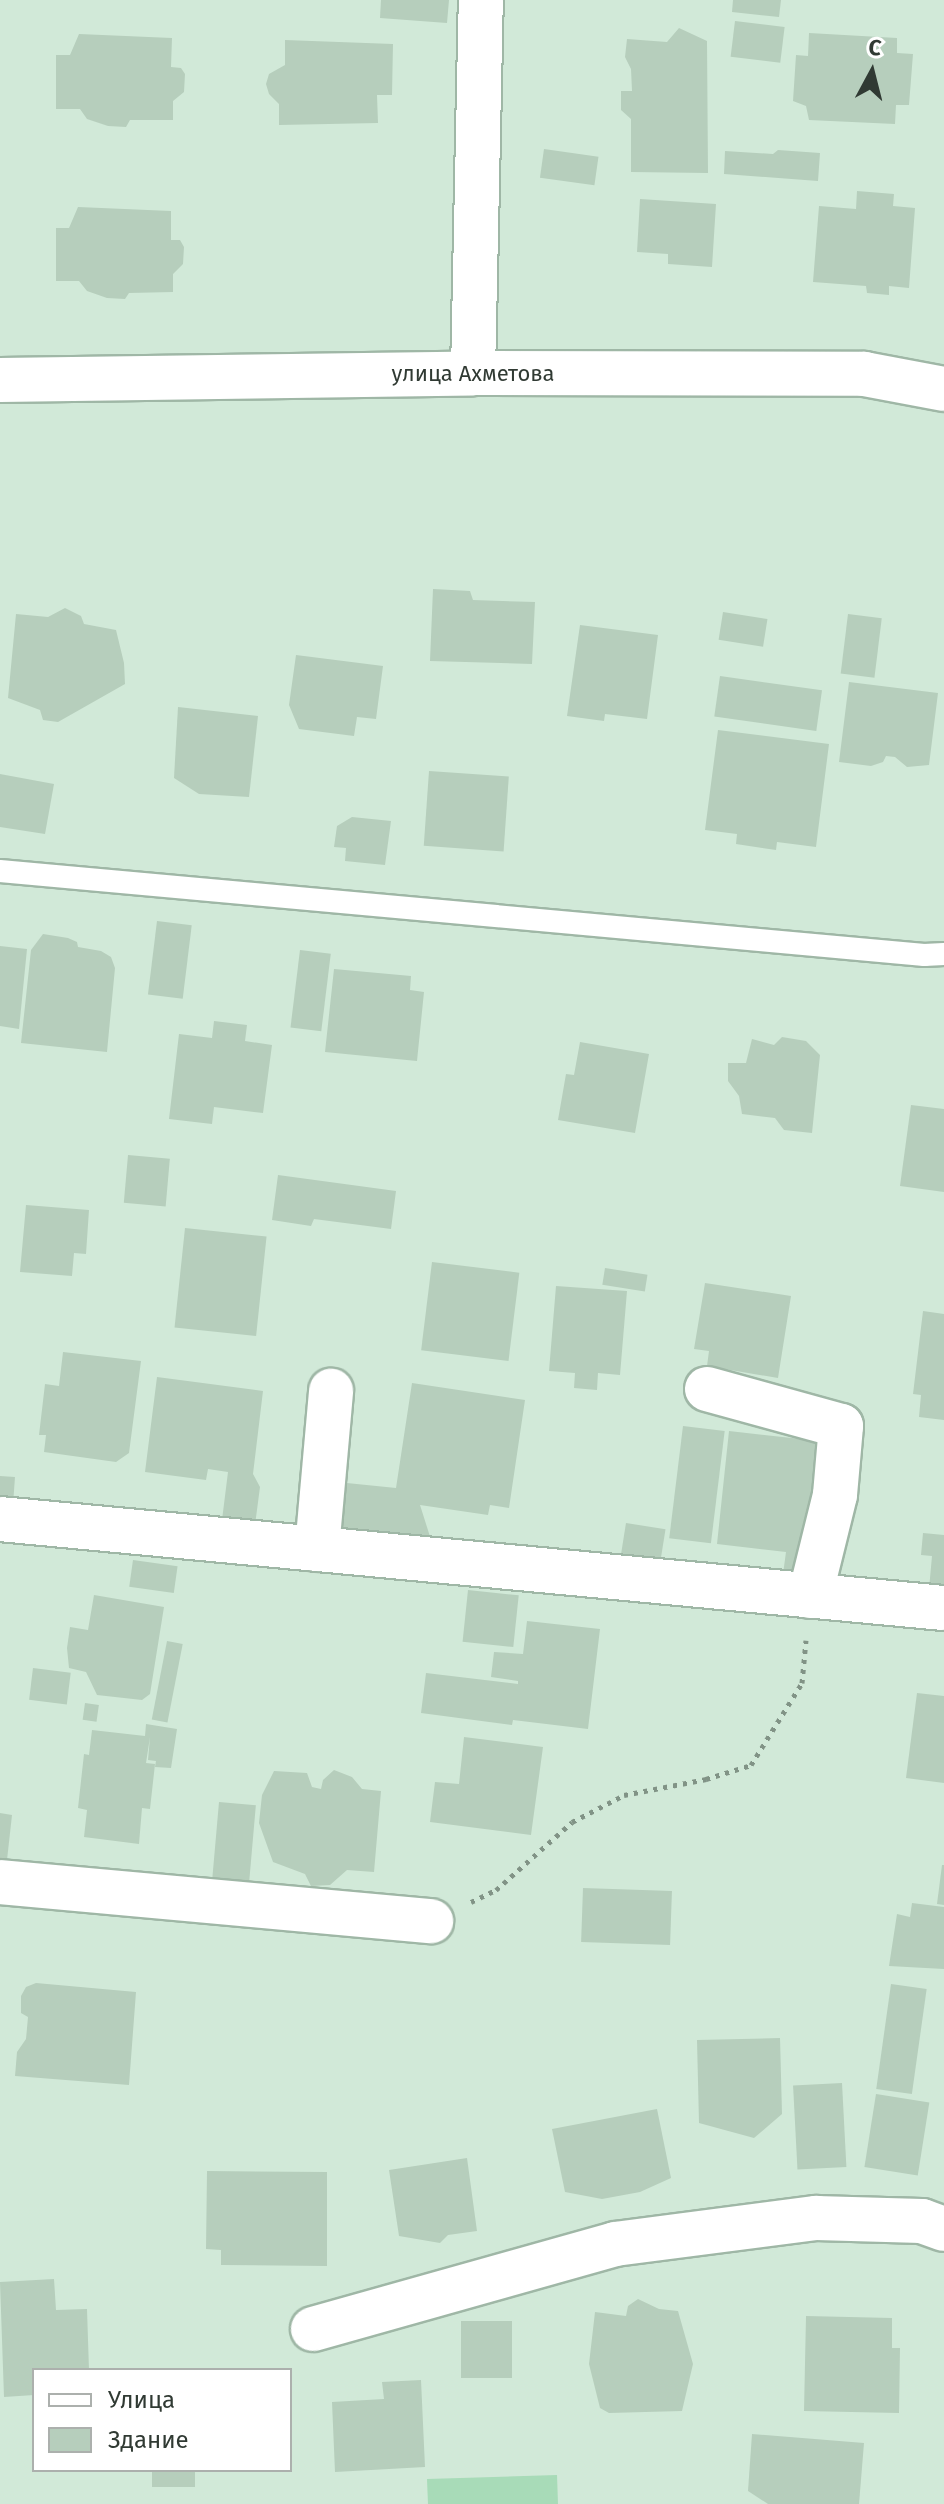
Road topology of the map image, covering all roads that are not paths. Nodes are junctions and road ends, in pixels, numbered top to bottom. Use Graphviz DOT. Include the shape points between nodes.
graph roads {
  1 [pos="481,0"];
  2 [pos="473,373"];
  3 [pos="0,380"];
  4 [pos="944,389"];
  5 [pos="0,871"];
  6 [pos="944,954"];
  7 [pos="707,1389"];
  8 [pos="331,1391"];
  9 [pos="0,1519"];
  10 [pos="317,1549"];
  11 [pos="810,1596"];
  12 [pos="944,1608"];
  13 [pos="0,1882"];
  14 [pos="431,1921"];
  15 [pos="944,2229"];
  16 [pos="313,2329"];
  1 -- 2 [label="street"];
  2 -- 3 [label="street, улица Ахметова"];
  2 -- 4 [label="street, улица Ахметова" via="864,374"];
  5 -- 6 [label="lane"];
  7 -- 11 [label="street" via="841,1426 835,1495"];
  8 -- 10 [label="street"];
  9 -- 10 [label="street"];
  10 -- 11 [label="street"];
  11 -- 12 [label="street"];
  13 -- 14 [label="street"];
  15 -- 16 [label="street" via="922,2221 816,2218 615,2244"];
}
